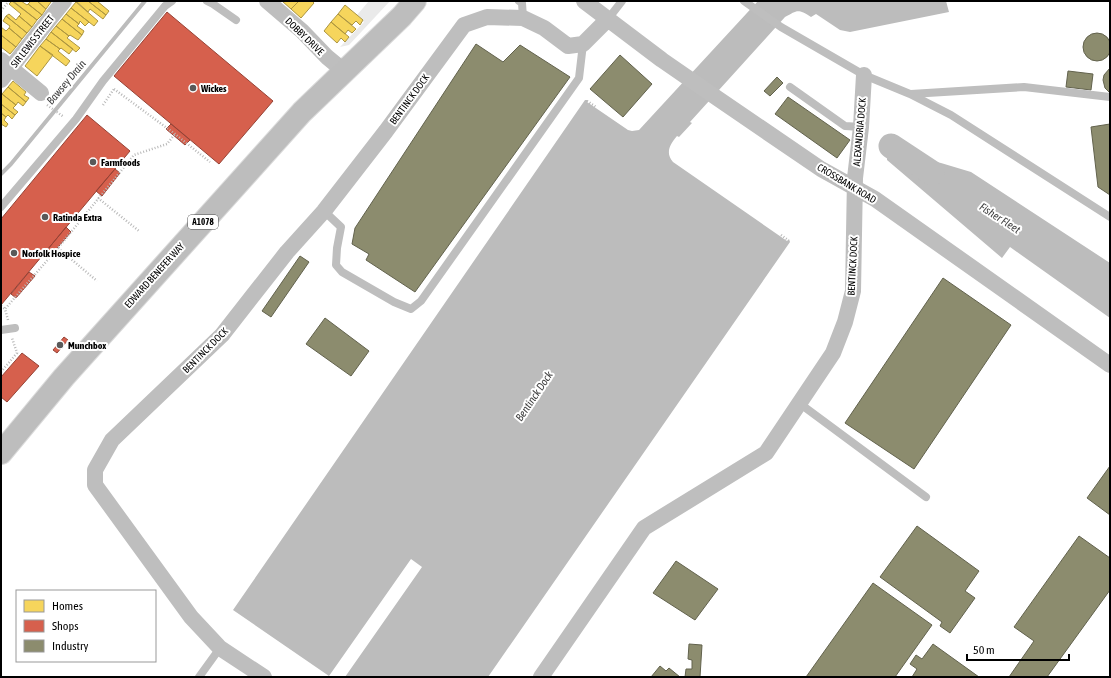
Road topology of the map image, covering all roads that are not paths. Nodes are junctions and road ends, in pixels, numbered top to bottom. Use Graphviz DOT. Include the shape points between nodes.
graph roads {
  1 [pos="64,1"];
  2 [pos="172,1"];
  3 [pos="207,1"];
  4 [pos="267,1"];
  5 [pos="415,1"];
  6 [pos="519,1"];
  7 [pos="584,1"];
  8 [pos="622,1"];
  9 [pos="744,1"];
  10 [pos="523,18"];
  11 [pos="608,19"];
  12 [pos="236,20"];
  13 [pos="583,44"];
  14 [pos="4,70"];
  15 [pos="344,71"];
  16 [pos="864,75"];
  17 [pos="790,87"];
  18 [pos="41,93"];
  19 [pos="910,94"];
  20 [pos="1110,97"];
  21 [pos="861,127"];
  22 [pos="854,188"];
  23 [pos="1,207"];
  24 [pos="324,211"];
  25 [pos="1110,217"];
  26 [pos="13,328"];
  27 [pos="1,330"];
  28 [pos="1110,365"];
  29 [pos="799,403"];
  30 [pos="1,453"];
  31 [pos="926,498"];
  32 [pos="220,648"];
  33 [pos="200,677"];
  34 [pos="264,677"];
  35 [pos="541,677"];
  1 -- 14 [label="street, SIR LEWIS STREET"];
  2 -- 23 [label="lane" via="165,6 103,81 76,119"];
  3 -- 12 [label="lane"];
  4 -- 15 [label="street, DOBBY DRIVE"];
  5 -- 15 [label="main road, EDWARD BENEFER WAY / A1078"];
  6 -- 10 [label="lane" via="522,3"];
  7 -- 11 [label="street, CROSSBANK ROAD"];
  8 -- 11 [label="lane"];
  9 -- 16 [label="lane" via="781,27"];
  10 -- 13 [label="street, BENTINCK DOCK" via="544,28 568,46"];
  10 -- 24 [label="street, BENTINCK DOCK" via="487,17 464,25"];
  11 -- 13 [label="street"];
  11 -- 22 [label="street, CROSSBANK ROAD" via="717,98 821,169"];
  13 -- 24 [label="lane" via="579,78 421,301 411,309 342,272 336,265 341,227"];
  14 -- 18 [label="street"];
  15 -- 30 [label="main road, EDWARD BENEFER WAY / A1078" via="302,112 133,299"];
  16 -- 19 [label="lane"];
  16 -- 21 [label="street, ALEXANDRIA DOCK"];
  17 -- 21 [label="lane" via="845,126"];
  19 -- 20 [label="lane" via="1024,87"];
  19 -- 25 [label="lane" via="951,115"];
  21 -- 22 [label="street, ALEXANDRIA DOCK"];
  22 -- 28 [label="street, CROSSBANK ROAD" via="875,200"];
  22 -- 29 [label="street, BENTINCK DOCK" via="853,291 833,354"];
  24 -- 32 [label="street, BENTINCK DOCK" via="287,252 222,335 112,440 95,470 95,485 191,617"];
  26 -- 27 [label="lane"];
  29 -- 31 [label="lane"];
  29 -- 35 [label="street, BENTINCK DOCK" via="766,453 644,528"];
  32 -- 33 [label="lane"];
  32 -- 34 [label="street, BENTINCK DOCK"];
}
